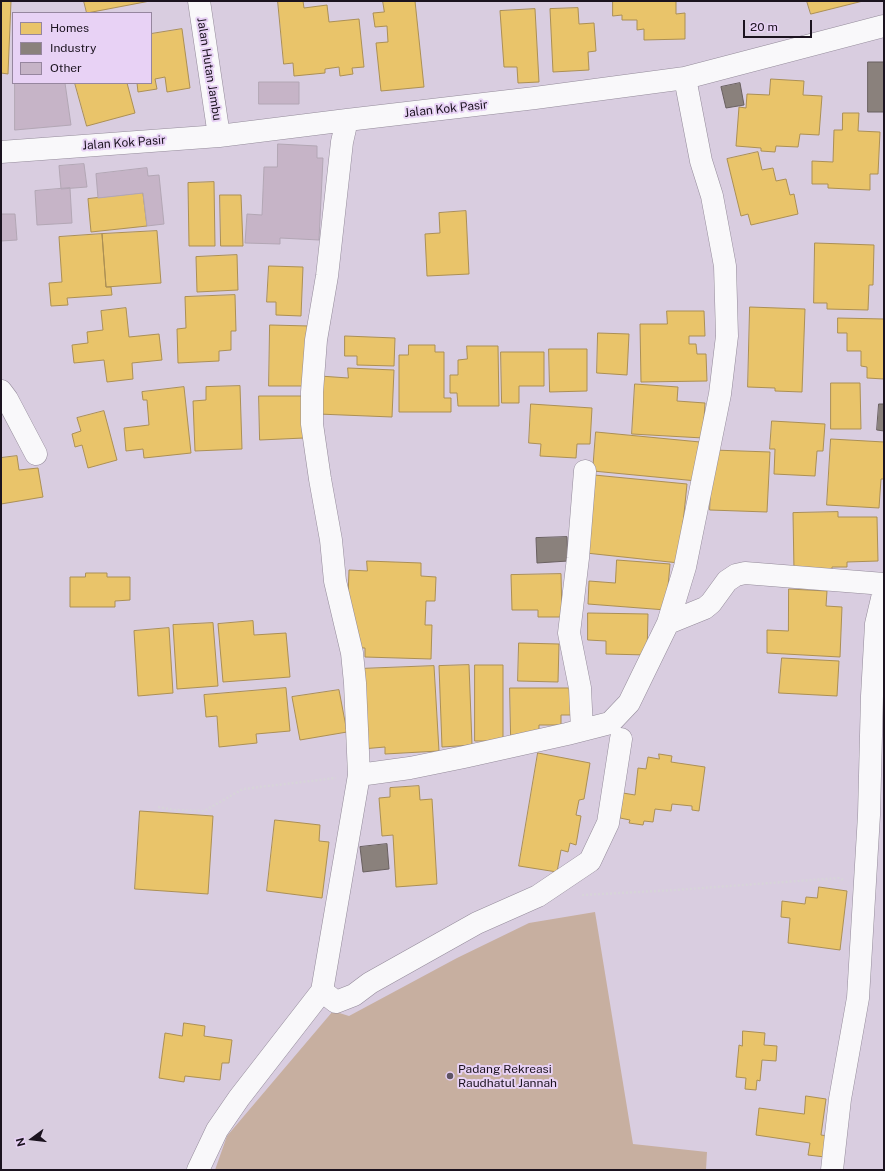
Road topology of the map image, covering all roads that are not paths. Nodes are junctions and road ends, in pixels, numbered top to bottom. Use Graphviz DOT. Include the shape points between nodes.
graph roads {
  1 [pos="199,1"];
  2 [pos="884,26"];
  3 [pos="685,78"];
  4 [pos="347,120"];
  5 [pos="219,136"];
  6 [pos="1,152"];
  7 [pos="1,391"];
  8 [pos="36,454"];
  9 [pos="585,471"];
  10 [pos="884,584"];
  11 [pos="884,590"];
  12 [pos="668,623"];
  13 [pos="582,730"];
  14 [pos="621,739"];
  15 [pos="359,775"];
  16 [pos="322,991"];
  17 [pos="198,1170"];
  18 [pos="832,1170"];
  1 -- 5 [label="street, Jalan Hutan Jambu"];
  2 -- 3 [label="street, Jalan Kok Pasir"];
  3 -- 4 [label="street, Jalan Kok Pasir"];
  3 -- 12 [label="street" via="725,266 727,336 720,394 685,567"];
  4 -- 5 [label="street, Jalan Kok Pasir"];
  4 -- 15 [label="street" via="316,340 312,424 335,581 352,653"];
  5 -- 6 [label="street, Jalan Kok Pasir"];
  7 -- 8 [label="street"];
  9 -- 13 [label="street" via="570,633 580,688"];
  10 -- 12 [label="street" via="745,573 727,581 705,608"];
  11 -- 18 [label="street" via="876,624 858,998 840,1099"];
  12 -- 13 [label="street" via="629,703 610,722"];
  13 -- 15 [label="street" via="410,768"];
  14 -- 16 [label="street" via="608,823 590,861 538,896 477,923 370,983 354,995 336,1002"];
  15 -- 16 [label="street"];
  16 -- 17 [label="street" via="239,1098 218,1130"];
}
